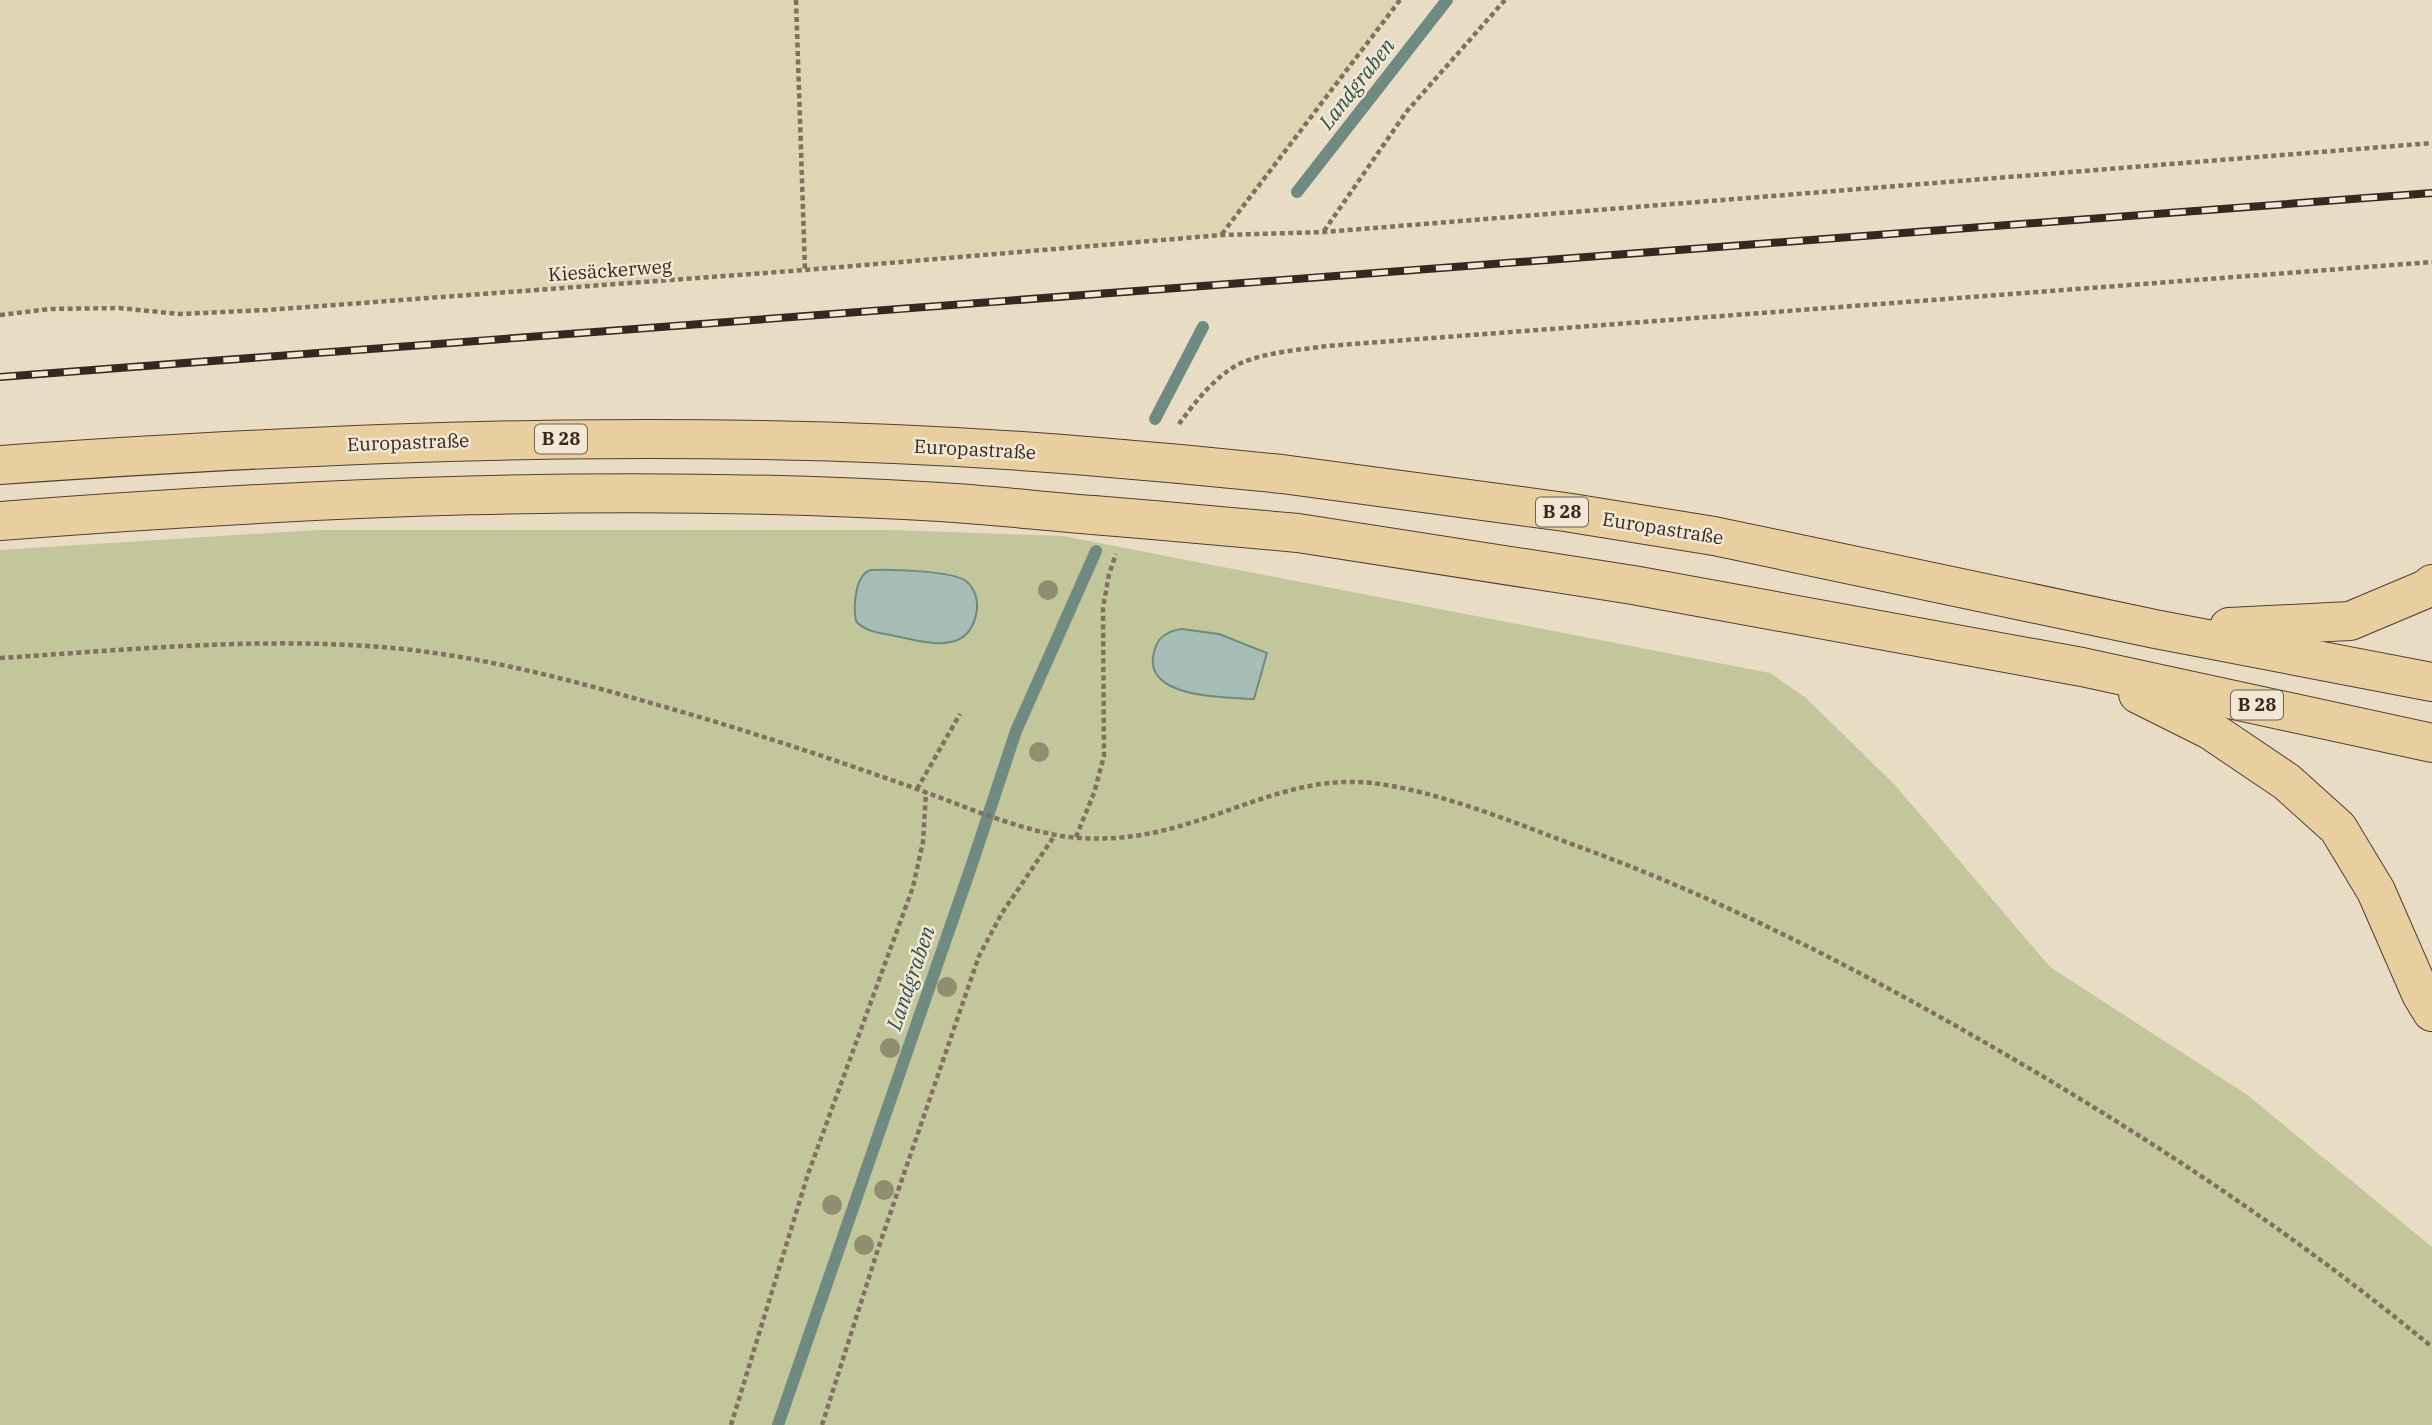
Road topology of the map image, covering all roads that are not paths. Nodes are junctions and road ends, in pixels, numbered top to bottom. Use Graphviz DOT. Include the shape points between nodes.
graph roads {
  1 [pos="0,465"];
  2 [pos="0,521"];
  3 [pos="2432,584"];
  4 [pos="2155,629"];
  5 [pos="2082,667"];
  6 [pos="2432,681"];
  7 [pos="2432,743"];
  8 [pos="2432,1012"];
  1 -- 4 [label="main road, Europastraße / B 28, bridge" via="252,448 584,438 932,445 1122,459 1178,446 1282,474 1714,536"];
  2 -- 5 [label="main road, B 28, bridge" via="349,500 580,493 940,502 1298,533 1633,586"];
  3 -- 4 [label="main road" via="2350,621"];
  4 -- 6 [label="main road, B 28"];
  5 -- 7 [label="main road, B 28"];
  5 -- 8 [label="main road" via="2210,730 2287,782 2338,828 2376,891"];
}
